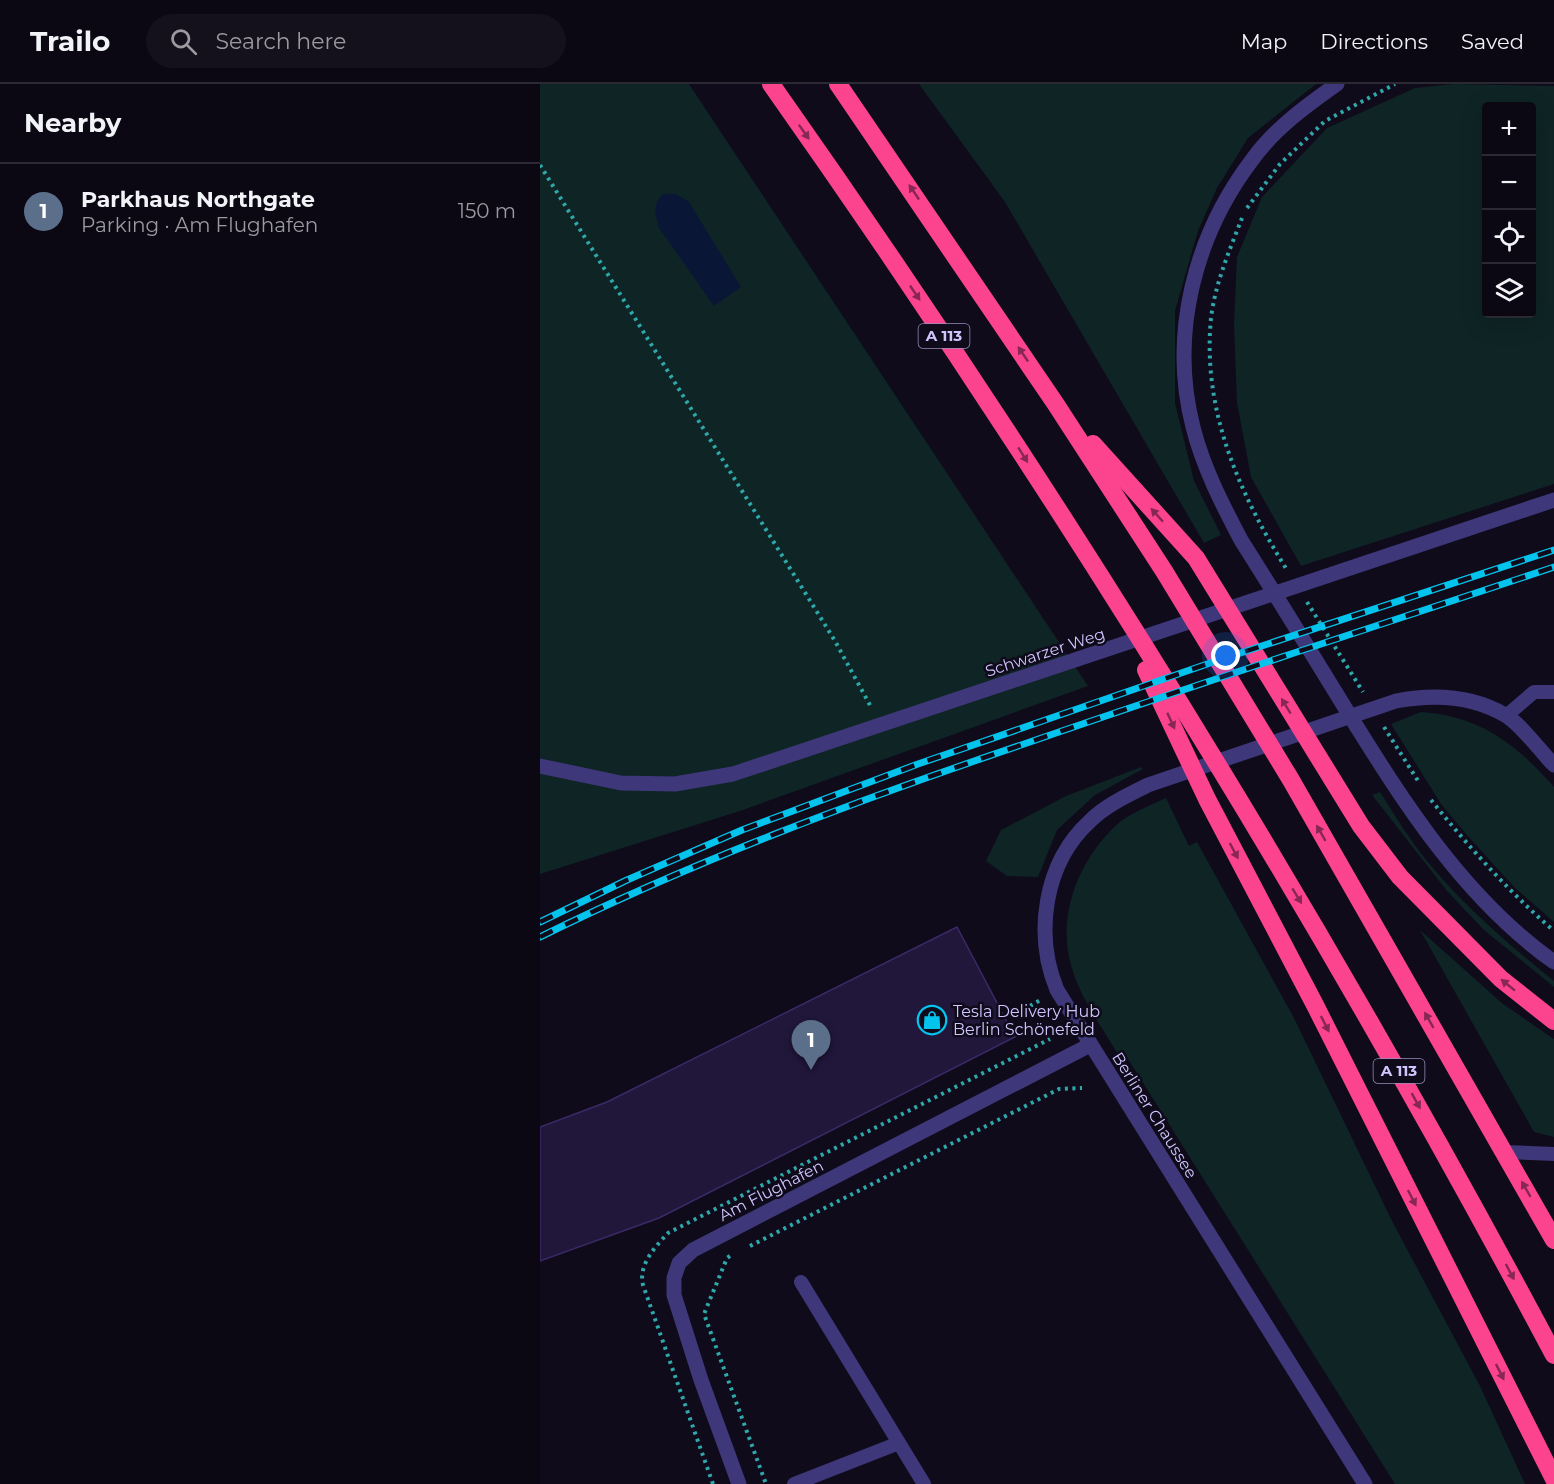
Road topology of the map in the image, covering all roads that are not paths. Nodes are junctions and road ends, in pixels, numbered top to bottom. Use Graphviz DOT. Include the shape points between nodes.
graph roads {
  1 [pos="771,84"];
  2 [pos="838,84"];
  3 [pos="1337,84"];
  4 [pos="1055,403"];
  5 [pos="1554,500"];
  6 [pos="1110,592"];
  7 [pos="1554,692"];
  8 [pos="1506,716"];
  9 [pos="1554,765"];
  10 [pos="540,766"];
  11 [pos="1554,962"];
  12 [pos="1554,1022"];
  13 [pos="1090,1045"];
  14 [pos="1505,1152"];
  15 [pos="1554,1154"];
  16 [pos="1554,1240"];
  17 [pos="801,1282"];
  18 [pos="1554,1355"];
  19 [pos="899,1443"];
  20 [pos="1554,1479"];
  21 [pos="740,1484"];
  22 [pos="794,1484"];
  23 [pos="924,1484"];
  24 [pos="1365,1484"];
  1 -- 6 [label="highway, A 113, one-way" via="993,407"];
  4 -- 2 [label="highway, A 113, one-way"];
  3 -- 11 [label="street" via="1298,112 1252,158 1227,197 1199,258 1186,314 1184,370 1192,425 1217,493 1241,540 1394,786 1447,860 1520,934"];
  12 -- 4 [label="highway, one-way" via="1501,979 1400,877 1361,826 1196,558"];
  14 -- 4 [label="highway, A 113, one-way" via="1283,767 1164,571"];
  5 -- 10 [label="street, Schwarzer Weg" via="733,774 675,784 621,783"];
  6 -- 18 [label="highway, A 113, one-way" via="1388,1051"];
  6 -- 20 [label="highway, one-way" via="1207,799"];
  7 -- 8 [label="lane" via="1534,692"];
  8 -- 9 [label="street, Berliner Chaussee"];
  8 -- 13 [label="street, Berliner Chaussee" via="1466,698 1420,696 1396,701 1148,785 1090,820 1058,863 1046,903 1051,976"];
  13 -- 21 [label="street, Am Flughafen" via="693,1250 679,1263 674,1295"];
  13 -- 24 [label="street, Berliner Chaussee"];
  14 -- 15 [label="lane"];
  16 -- 14 [label="highway, A 113, one-way"];
  17 -- 19 [label="lane"];
  19 -- 22 [label="lane"];
  19 -- 23 [label="lane"];
}
